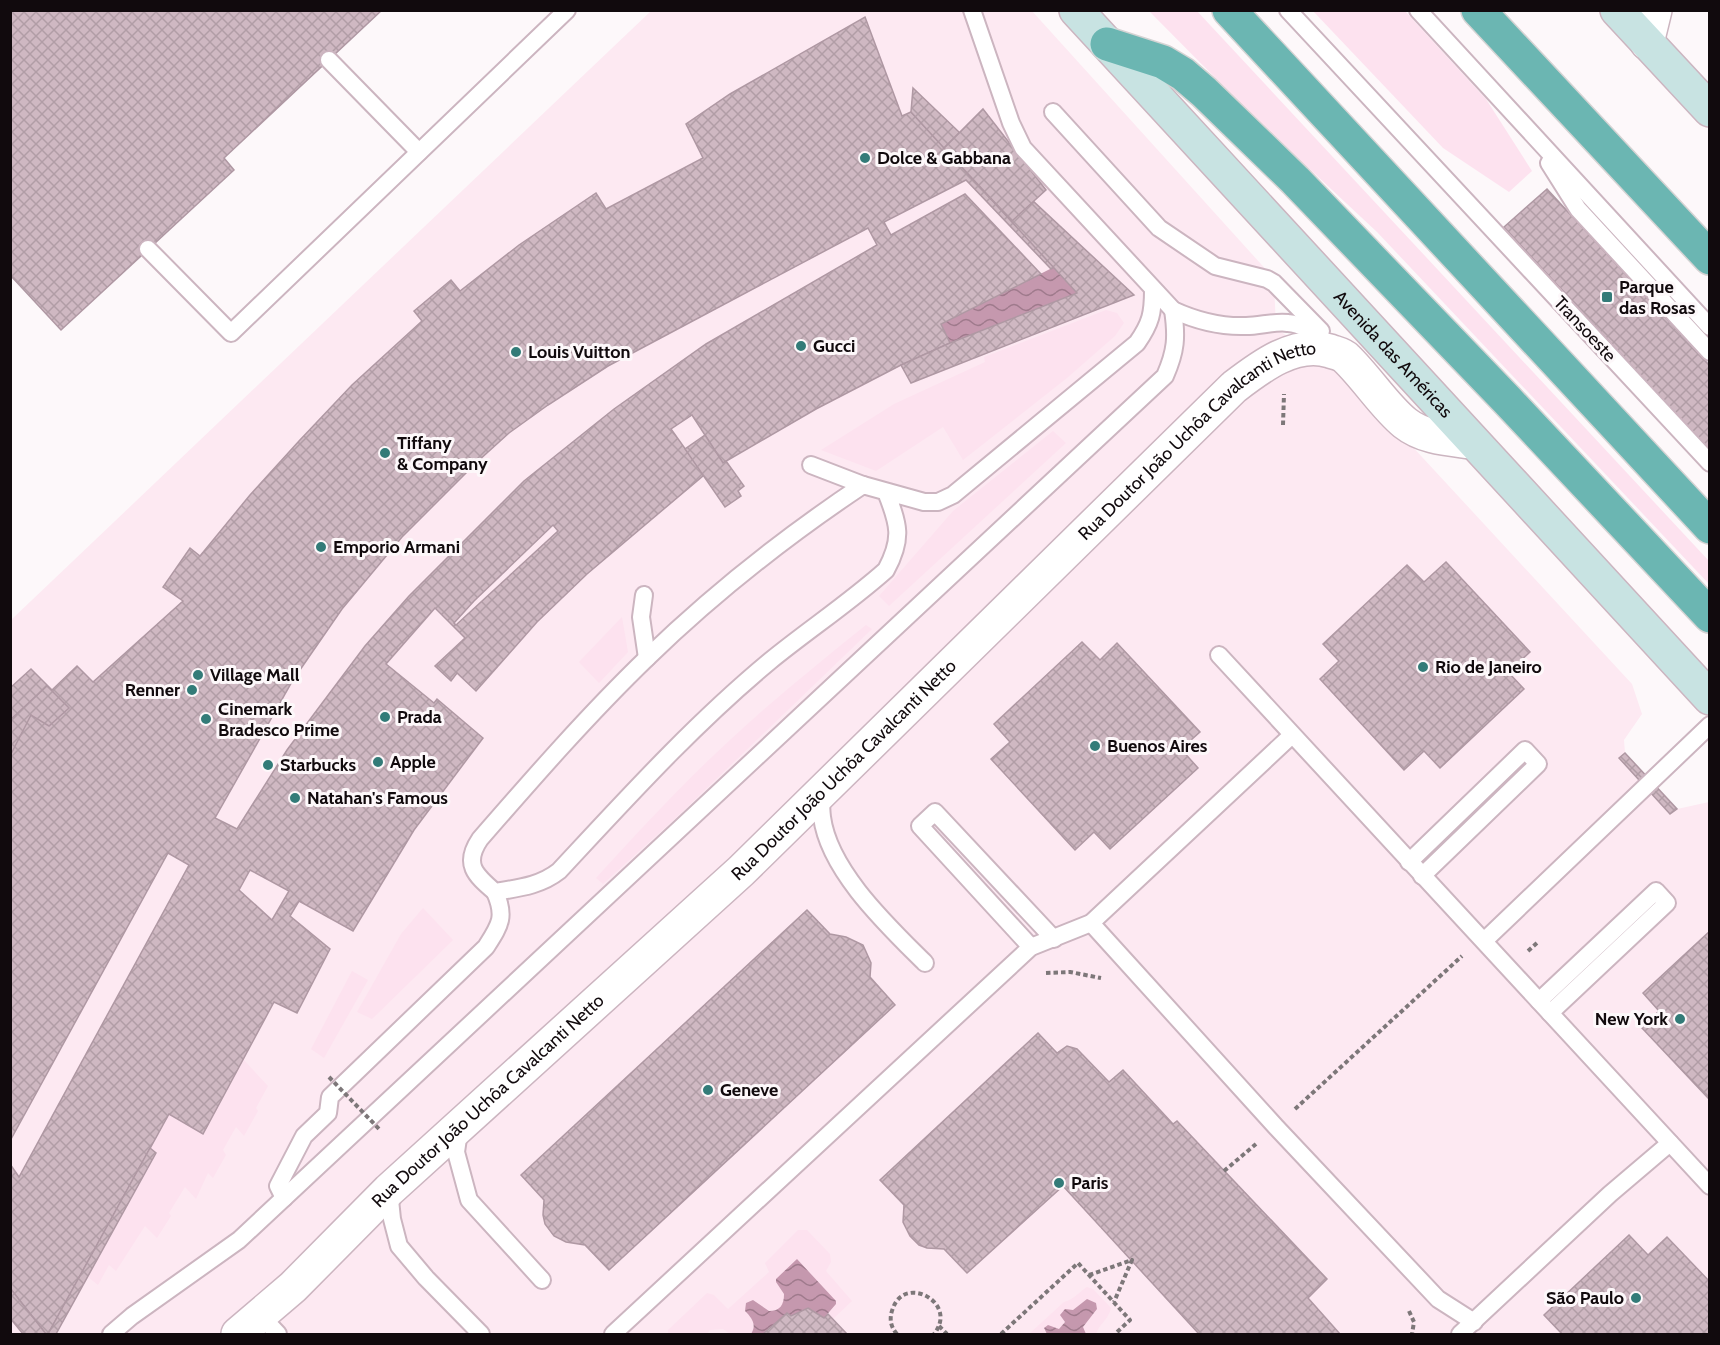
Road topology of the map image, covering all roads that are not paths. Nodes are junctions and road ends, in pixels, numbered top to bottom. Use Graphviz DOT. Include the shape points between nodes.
graph roads {
  1 [pos="567,10"];
  2 [pos="972,10"];
  3 [pos="1076,10"];
  4 [pos="1229,10"];
  5 [pos="1288,10"];
  6 [pos="1418,10"];
  7 [pos="1478,10"];
  8 [pos="1617,10"];
  9 [pos="1655,10"];
  10 [pos="1647,43"];
  11 [pos="1107,44"];
  12 [pos="329,60"];
  13 [pos="1710,110"];
  14 [pos="1053,112"];
  15 [pos="1528,130"];
  16 [pos="419,152"];
  17 [pos="1460,196"];
  18 [pos="148,249"];
  19 [pos="1710,258"];
  20 [pos="1153,290"];
  21 [pos="1173,310"];
  22 [pos="1710,327"];
  23 [pos="1710,352"];
  24 [pos="1344,356"];
  25 [pos="1471,442"];
  26 [pos="1710,453"];
  27 [pos="1710,463"];
  28 [pos="811,465"];
  29 [pos="863,485"];
  30 [pos="886,492"];
  31 [pos="1710,527"];
  32 [pos="644,595"];
  33 [pos="1710,616"];
  34 [pos="1219,655"];
  35 [pos="647,658"];
  36 [pos="1710,698"];
  37 [pos="1710,725"];
  38 [pos="1292,735"];
  39 [pos="821,794"];
  40 [pos="1409,862"];
  41 [pos="1422,876"];
  42 [pos="495,892"];
  43 [pos="1091,923"];
  44 [pos="1054,939"];
  45 [pos="1484,941"];
  46 [pos="1031,947"];
  47 [pos="925,963"];
  48 [pos="1545,1007"];
  49 [pos="460,1125"];
  50 [pos="1670,1143"];
  51 [pos="1710,1186"];
  52 [pos="389,1190"];
  53 [pos="284,1198"];
  54 [pos="542,1280"];
  55 [pos="132,1316"];
  56 [pos="1474,1322"];
  57 [pos="259,1328"];
  58 [pos="111,1335"];
  59 [pos="133,1335"];
  60 [pos="481,1335"];
  61 [pos="613,1335"];
  62 [pos="1461,1335"];
  1 -- 16 [label="lane"];
  2 -- 20 [label="lane" via="1023,148"];
  3 -- 11 [label="main road, Avenida das Américas"];
  4 -- 31 [label="highway"];
  5 -- 17 [label="lane, Transoeste"];
  6 -- 15 [label="lane"];
  7 -- 19 [label="highway"];
  8 -- 10 [label="main road"];
  9 -- 10 [label="street"];
  10 -- 13 [label="main road"];
  11 -- 25 [label="main road, Avenida das Américas"];
  11 -- 33 [label="highway" via="1163,62 1212,100 1499,391"];
  12 -- 16 [label="lane"];
  14 -- 24 [label="lane" via="1159,228 1215,266 1274,283"];
  15 -- 22 [label="lane"];
  15 -- 23 [label="lane" via="1578,209"];
  16 -- 18 [label="lane" via="231,333"];
  17 -- 26 [label="lane, Transoeste" via="1521,246"];
  17 -- 27 [label="lane, Transoeste"];
  20 -- 21 [label="lane"];
  20 -- 30 [label="lane" via="1149,327 1137,343 952,495 938,502 924,502"];
  21 -- 24 [label="lane" via="1217,325 1288,322 1311,332"];
  21 -- 53 [label="lane" via="1174,356 1165,376"];
  24 -- 25 [label="street, Rua Doutor João Uchôa Cavalcanti Netto" via="1405,423 1438,438"];
  24 -- 39 [label="street, Rua Doutor João Uchôa Cavalcanti Netto" via="1301,348 1256,370 1234,387"];
  25 -- 36 [label="main road, Avenida das Américas"];
  28 -- 29 [label="lane"];
  29 -- 30 [label="lane"];
  29 -- 35 [label="lane" via="772,552"];
  30 -- 42 [label="lane" via="898,533 896,552 886,570 713,711 559,871 547,880"];
  32 -- 35 [label="lane" via="641,617"];
  34 -- 38 [label="lane"];
  35 -- 42 [label="lane" via="532,779 472,850 473,870"];
  37 -- 45 [label="lane"];
  38 -- 40 [label="lane"];
  38 -- 43 [label="lane"];
  39 -- 47 [label="lane" via="822,818 832,848 852,882 871,909"];
  39 -- 49 [label="street, Rua Doutor João Uchôa Cavalcanti Netto"];
  40 -- 41 [label="lane"];
  40 -- 41 [label="lane" via="1525,750 1538,764"];
  41 -- 45 [label="lane"];
  42 -- 53 [label="lane" via="502,908 500,925 486,947 330,1097 328,1113 304,1137 278,1186"];
  43 -- 44 [label="lane"];
  43 -- 56 [label="lane" via="1438,1299"];
  44 -- 46 [label="lane"];
  44 -- 46 [label="lane" via="935,812 920,826"];
  45 -- 48 [label="lane"];
  46 -- 61 [label="lane"];
  48 -- 48 [label="lane" via="1667,903 1656,891"];
  48 -- 50 [label="lane"];
  49 -- 52 [label="street, Rua Doutor João Uchôa Cavalcanti Netto"];
  49 -- 54 [label="lane" via="456,1152 469,1200"];
  50 -- 51 [label="lane"];
  50 -- 56 [label="lane"];
  52 -- 57 [label="street, Rua Doutor João Uchôa Cavalcanti Netto" via="292,1287"];
  52 -- 60 [label="lane" via="399,1246"];
  53 -- 55 [label="lane" via="239,1240"];
  55 -- 58 [label="lane"];
  55 -- 59 [label="lane"];
  56 -- 62 [label="lane"];
}
